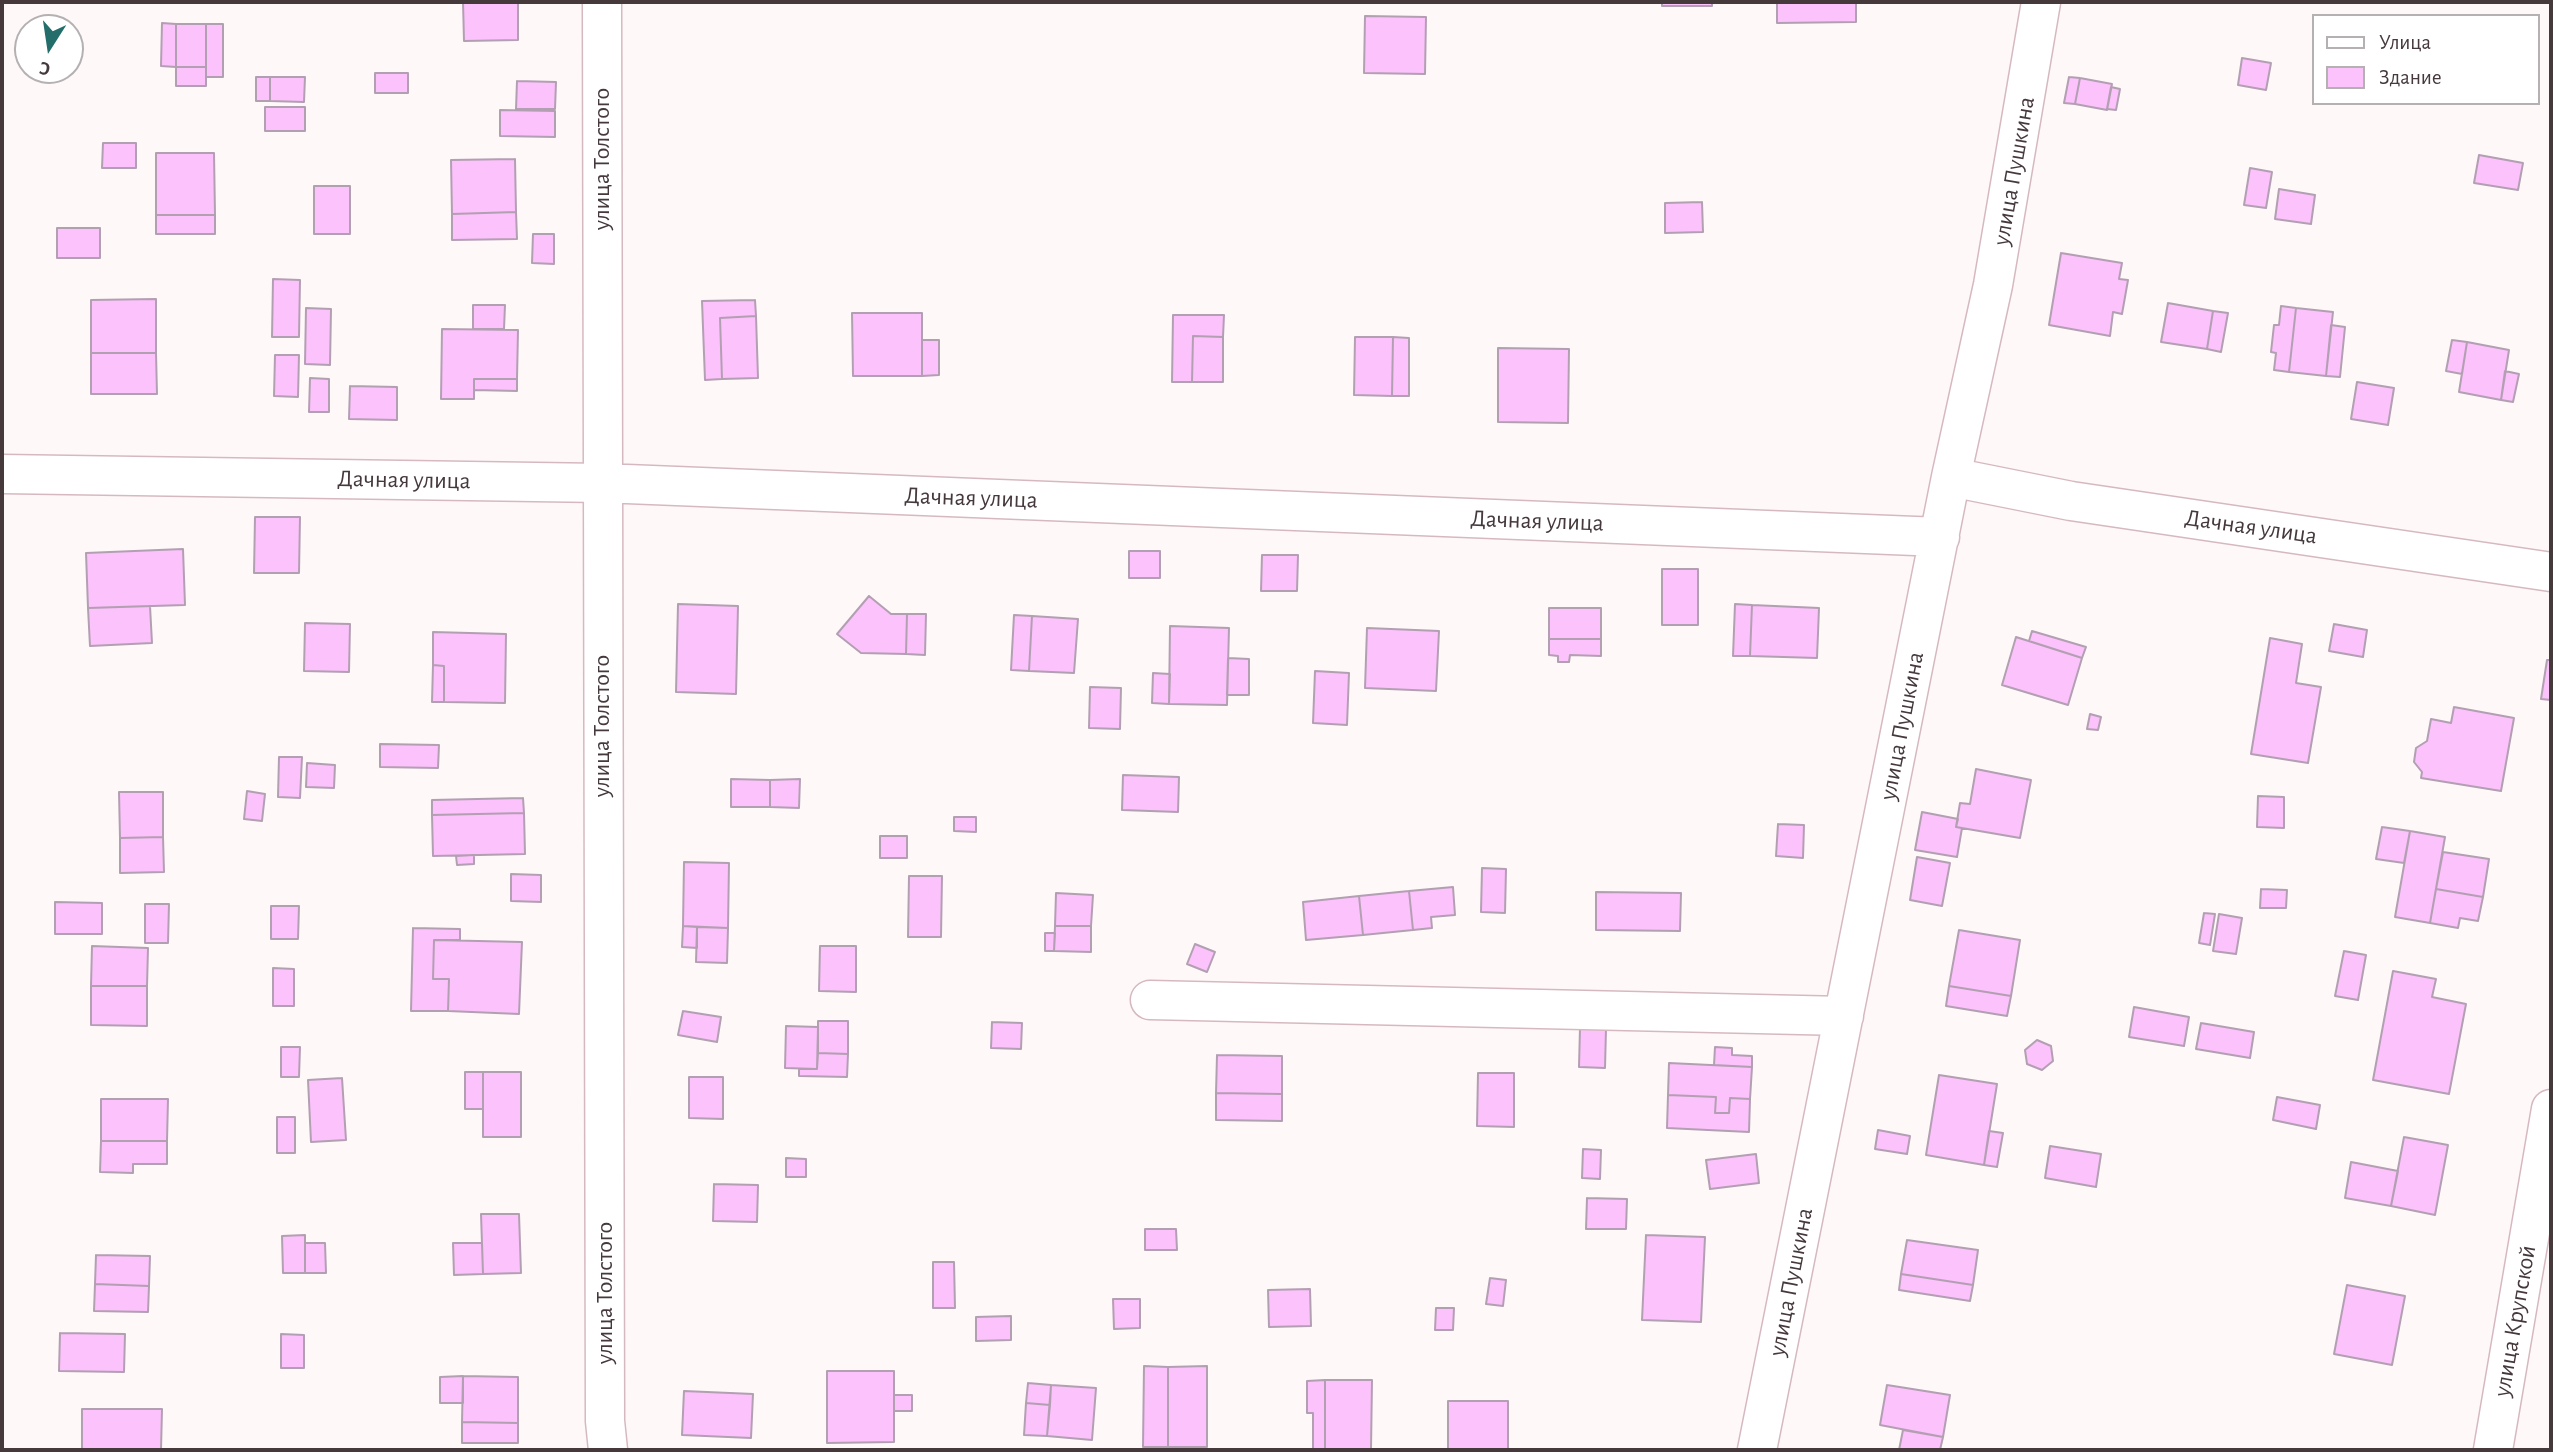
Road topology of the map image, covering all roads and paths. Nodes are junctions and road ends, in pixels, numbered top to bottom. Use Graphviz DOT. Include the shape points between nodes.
graph roads {
  1 [pos="602,2"];
  2 [pos="2041,2"];
  3 [pos="2,474"];
  4 [pos="1951,477"];
  5 [pos="602,483"];
  6 [pos="1940,537"];
  7 [pos="2551,572"];
  8 [pos="1150,1000"];
  9 [pos="1844,1016"];
  10 [pos="2551,1109"];
  11 [pos="608,1450"];
  12 [pos="1757,1450"];
  13 [pos="2493,1450"];
  1 -- 5 [label="street, улица Толстого"];
  2 -- 4 [label="street, улица Пушкина" via="1995,271"];
  3 -- 5 [label="street, Дачная улица"];
  4 -- 6 [label="street, улица Пушкина"];
  4 -- 7 [label="street, Дачная улица" via="2071,501"];
  5 -- 6 [label="street, Дачная улица"];
  5 -- 11 [label="street, улица Толстого"];
  6 -- 9 [label="street, улица Пушкина"];
  8 -- 9 [label="street"];
  9 -- 12 [label="street, улица Пушкина"];
  10 -- 13 [label="street, улица Крупской"];
}
